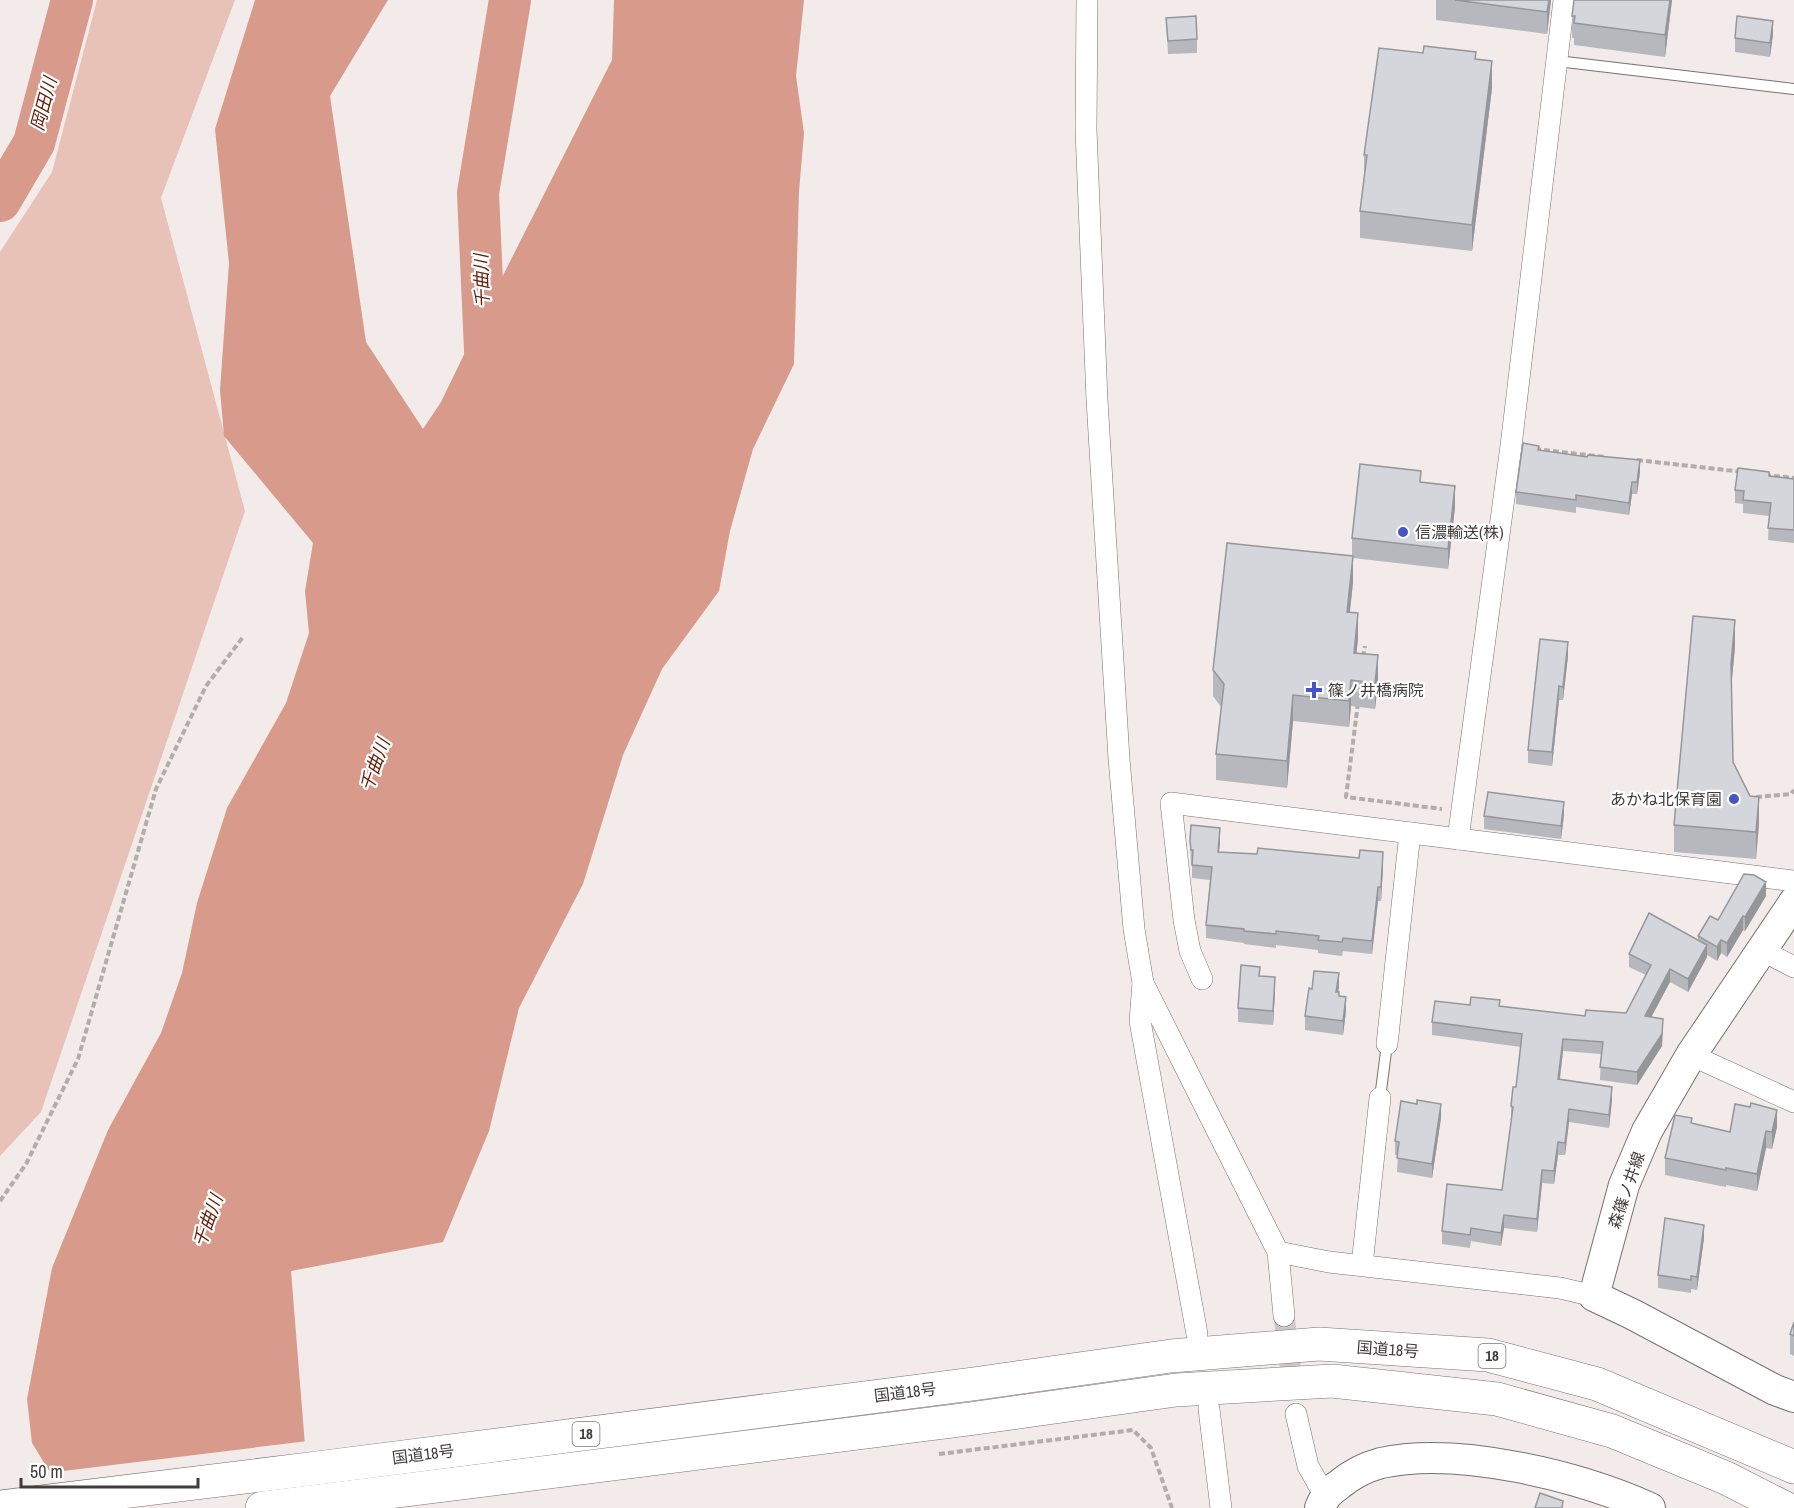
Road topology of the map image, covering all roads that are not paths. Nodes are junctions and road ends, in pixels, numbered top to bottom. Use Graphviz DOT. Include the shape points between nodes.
graph roads {
  1 [pos="1087,0"];
  2 [pos="1564,0"];
  3 [pos="1557,61"];
  4 [pos="1794,89"];
  5 [pos="1410,833"];
  6 [pos="1458,839"];
  7 [pos="1794,881"];
  8 [pos="1794,902"];
  9 [pos="1761,950"];
  10 [pos="1794,967"];
  11 [pos="1202,979"];
  12 [pos="1143,983"];
  13 [pos="1387,1044"];
  14 [pos="1691,1054"];
  15 [pos="1380,1098"];
  16 [pos="1794,1102"];
  17 [pos="1278,1252"];
  18 [pos="1362,1265"];
  19 [pos="1594,1296"];
  20 [pos="1284,1316"];
  21 [pos="1197,1334"];
  22 [pos="1794,1397"];
  23 [pos="1209,1409"];
  24 [pos="1296,1414"];
  25 [pos="1794,1467"];
  26 [pos="1322,1502"];
  27 [pos="0,1507"];
  28 [pos="262,1508"];
  29 [pos="1221,1508"];
  30 [pos="1650,1508"];
  31 [pos="1785,1508"];
  1 -- 12 [label="street" via="1086,130 1097,400 1119,759 1134,929"];
  2 -- 3 [label="street"];
  3 -- 4 [label="lane"];
  3 -- 6 [label="street"];
  5 -- 6 [label="street"];
  5 -- 11 [label="street" via="1171,803 1184,920 1190,951"];
  5 -- 13 [label="street"];
  6 -- 7 [label="street"];
  8 -- 9 [label="main road, 森篠ノ井線"];
  9 -- 10 [label="street"];
  9 -- 14 [label="main road, 森篠ノ井線"];
  12 -- 17 [label="street"];
  12 -- 21 [label="street" via="1140,1021"];
  13 -- 15 [label="lane"];
  14 -- 16 [label="street"];
  14 -- 19 [label="main road, 森篠ノ井線" via="1647,1131 1624,1185"];
  15 -- 18 [label="street"];
  17 -- 18 [label="street"];
  17 -- 20 [label="street"];
  18 -- 19 [label="street" via="1560,1288"];
  19 -- 22 [label="main road"];
  23 -- 29 [label="street"];
  24 -- 26 [label="street" via="1308,1466"];
  25 -- 27 [label="highway, 国道18号 / 18" via="1597,1384 1488,1355 1319,1344 1171,1356"];
  26 -- 30 [label="main road" via="1350,1476 1379,1464 1453,1459 1543,1473 1620,1495"];
  28 -- 31 [label="highway, 国道18号 / 18" via="1176,1390 1332,1381 1497,1399 1612,1431 1726,1478"];
}
